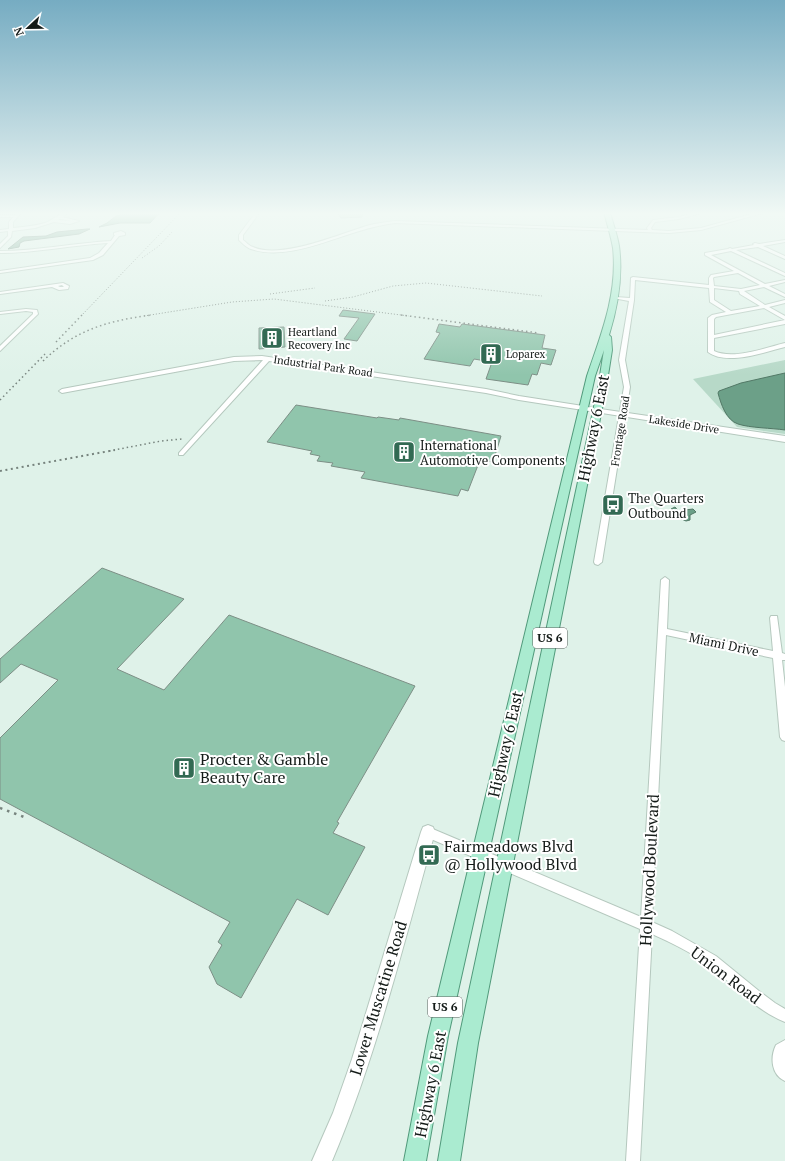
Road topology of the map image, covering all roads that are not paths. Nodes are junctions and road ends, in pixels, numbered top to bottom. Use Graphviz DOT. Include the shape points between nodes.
graph roads {
  1 [pos="42,266"];
  2 [pos="617,266"];
  3 [pos="730,266"];
  4 [pos="766,266"];
  5 [pos="739,271"];
  6 [pos="0,272"];
  7 [pos="785,275"];
  8 [pos="785,281"];
  9 [pos="53,285"];
  10 [pos="767,285"];
  11 [pos="711,288"];
  12 [pos="0,292"];
  13 [pos="742,292"];
  14 [pos="785,296"];
  15 [pos="615,298"];
  16 [pos="632,300"];
  17 [pos="785,301"];
  18 [pos="765,306"];
  19 [pos="0,313"];
  20 [pos="731,313"];
  21 [pos="785,318"];
  22 [pos="785,322"];
  23 [pos="607,330"];
  24 [pos="712,337"];
  25 [pos="785,345"];
  26 [pos="0,349"];
  27 [pos="268,358"];
  28 [pos="62,391"];
  29 [pos="584,408"];
  30 [pos="597,410"];
  31 [pos="623,414"];
  32 [pos="785,439"];
  33 [pos="181,454"];
  34 [pos="598,562"];
  35 [pos="665,580"];
  36 [pos="774,618"];
  37 [pos="663,631"];
  38 [pos="781,656"];
  39 [pos="785,737"];
  40 [pos="428,832"];
  41 [pos="479,855"];
  42 [pos="504,865"];
  43 [pos="646,924"];
  44 [pos="785,1016"];
  45 [pos="785,1047"];
  46 [pos="785,1074"];
  47 [pos="322,1161"];
  48 [pos="415,1161"];
  49 [pos="449,1161"];
  50 [pos="633,1161"];
  1 -- 6 [label="street"];
  2 -- 15 [label="main road, Highway 6 East / US 6"];
  3 -- 5 [label="street"];
  4 -- 7 [label="street"];
  5 -- 10 [label="street"];
  5 -- 11 [label="street" via="711,277"];
  8 -- 10 [label="street"];
  9 -- 12 [label="street"];
  10 -- 13 [label="street"];
  10 -- 14 [label="street"];
  11 -- 13 [label="street"];
  11 -- 16 [label="street, Frontage Road" via="633,280"];
  11 -- 20 [label="street" via="712,301"];
  13 -- 18 [label="street"];
  15 -- 16 [label="street"];
  15 -- 23 [label="main road, Highway 6 East / US 6"];
  16 -- 31 [label="street, Frontage Road" via="622,360 627,387"];
  17 -- 18 [label="street"];
  18 -- 20 [label="street"];
  18 -- 21 [label="street"];
  19 -- 26 [label="street" via="26,310 35,311 36,314"];
  20 -- 24 [label="street" via="712,317"];
  22 -- 24 [label="street"];
  23 -- 29 [label="main road, Highway 6 East / US 6" via="591,376"];
  23 -- 30 [label="main road, Highway 6 East / US 6" via="608,350"];
  24 -- 25 [label="street" via="712,352 718,356 728,357"];
  27 -- 28 [label="street, Industrial Park Road" via="234,360"];
  27 -- 29 [label="street, Industrial Park Road"];
  27 -- 33 [label="street"];
  29 -- 30 [label="street, Lakeside Drive"];
  29 -- 41 [label="main road, Highway 6 East / US 6"];
  30 -- 31 [label="street, Lakeside Drive"];
  30 -- 42 [label="main road, Highway 6 East / US 6"];
  31 -- 32 [label="street, Lakeside Drive"];
  31 -- 34 [label="street, Frontage Road"];
  35 -- 37 [label="street, Hollywood Boulevard"];
  36 -- 38 [label="street"];
  37 -- 38 [label="street, Miami Drive"];
  37 -- 43 [label="street, Hollywood Boulevard"];
  38 -- 39 [label="street"];
  40 -- 41 [label="street, Union Road"];
  40 -- 47 [label="street, Lower Muscatine Road" via="361,1058 342,1115"];
  41 -- 42 [label="street, Union Road"];
  41 -- 48 [label="main road, Highway 6 East / US 6" via="438,1036"];
  42 -- 43 [label="street, Union Road"];
  42 -- 49 [label="main road, Highway 6 East / US 6" via="468,1043"];
  43 -- 44 [label="street, Union Road" via="695,949 770,1008"];
  43 -- 50 [label="street, Hollywood Boulevard"];
  45 -- 46 [label="street" via="778,1059"];
}
